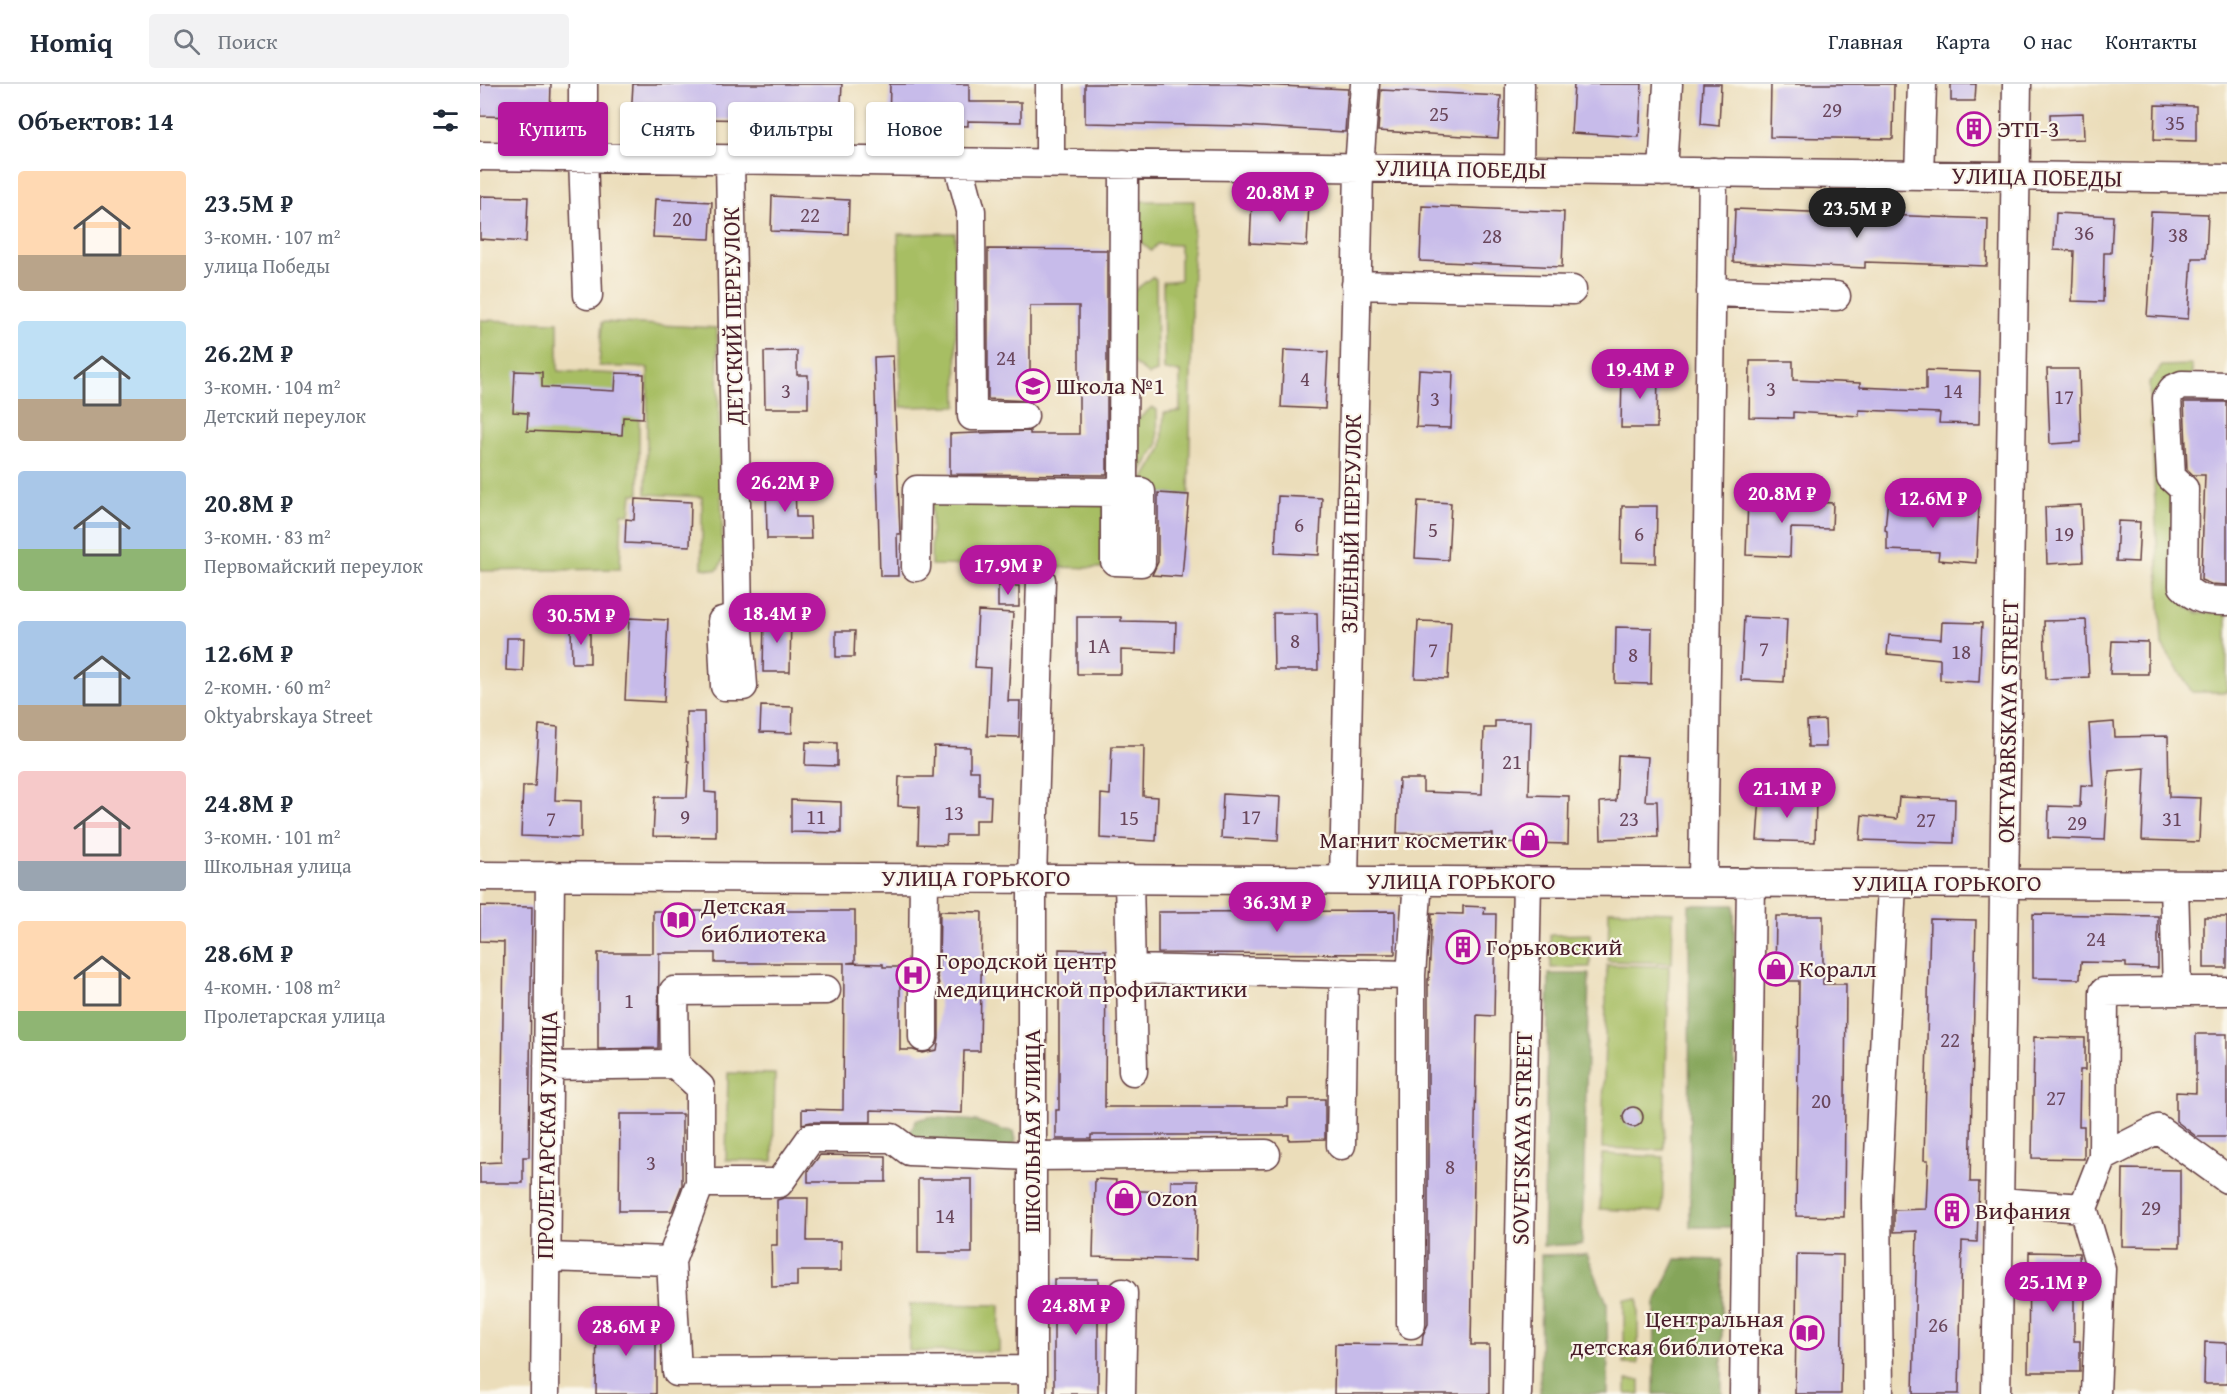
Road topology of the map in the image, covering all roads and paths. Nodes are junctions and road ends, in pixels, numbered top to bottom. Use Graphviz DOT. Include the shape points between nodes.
graph roads {
  1 [pos="584,84"];
  2 [pos="1050,84"];
  3 [pos="1365,84"];
  4 [pos="1520,84"];
  5 [pos="1668,84"];
  6 [pos="1922,84"];
  7 [pos="2017,84"];
  8 [pos="480,156"];
  9 [pos="583,157"];
  10 [pos="730,159"];
  11 [pos="958,162"];
  12 [pos="1050,163"];
  13 [pos="1124,164"];
  14 [pos="1359,168"];
  15 [pos="1519,170"];
  16 [pos="1664,172"];
  17 [pos="1713,172"];
  18 [pos="1919,175"];
  19 [pos="2016,176"];
  20 [pos="2227,179"];
  21 [pos="1356,285"];
  22 [pos="1572,290"];
  23 [pos="1711,292"];
  24 [pos="588,295"];
  25 [pos="1836,296"];
  26 [pos="2227,386"];
  27 [pos="1024,416"];
  28 [pos="916,567"];
  29 [pos="1041,580"];
  30 [pos="2227,601"];
  31 [pos="738,617"];
  32 [pos="480,876"];
  33 [pos="550,876"];
  34 [pos="924,878"];
  35 [pos="1032,879"];
  36 [pos="1129,879"];
  37 [pos="1344,880"];
  38 [pos="1418,881"];
  39 [pos="1527,881"];
  40 [pos="1703,882"];
  41 [pos="1751,882"];
  42 [pos="1892,883"];
  43 [pos="2006,884"];
  44 [pos="2174,885"];
  45 [pos="2227,885"];
  46 [pos="1131,969"];
  47 [pos="1344,973"];
  48 [pos="1411,975"];
  49 [pos="826,990"];
  50 [pos="2227,991"];
  51 [pos="2177,992"];
  52 [pos="923,1037"];
  53 [pos="675,1064"];
  54 [pos="548,1066"];
  55 [pos="1133,1071"];
  56 [pos="1341,1145"];
  57 [pos="1266,1154"];
  58 [pos="1032,1156"];
  59 [pos="2103,1157"];
  60 [pos="2227,1179"];
  61 [pos="700,1183"];
  62 [pos="2000,1202"];
  63 [pos="2084,1208"];
  64 [pos="546,1257"];
  65 [pos="671,1261"];
  66 [pos="1124,1293"];
  67 [pos="1411,1324"];
  68 [pos="1032,1382"];
  69 [pos="544,1394"];
  70 [pos="1121,1394"];
  71 [pos="1517,1394"];
  72 [pos="1744,1394"];
  73 [pos="1879,1394"];
  74 [pos="1996,1394"];
  75 [pos="2096,1394"];
  1 -- 9 [label="street"];
  2 -- 12 [label="street"];
  3 -- 14 [label="street, ЗЕЛЁНЫЙ ПЕРЕУЛОК"];
  4 -- 15 [label="street"];
  5 -- 16 [label="street"];
  6 -- 18 [label="street"];
  7 -- 19 [label="street, OKTYABRSKAYA STREET"];
  8 -- 9 [label="street, УЛИЦА ПОБЕДЫ"];
  9 -- 10 [label="street, УЛИЦА ПОБЕДЫ"];
  9 -- 24 [label="street"];
  10 -- 11 [label="street, УЛИЦА ПОБЕДЫ"];
  10 -- 31 [label="street, ДЕТСКИЙ ПЕРЕУЛОК"];
  11 -- 12 [label="street, УЛИЦА ПОБЕДЫ"];
  11 -- 27 [label="street" via="971,211 972,416"];
  12 -- 13 [label="street, УЛИЦА ПОБЕДЫ"];
  13 -- 14 [label="street, УЛИЦА ПОБЕДЫ"];
  13 -- 28 [label="street" via="1123,482 1115,492 917,490"];
  14 -- 15 [label="street, УЛИЦА ПОБЕДЫ"];
  14 -- 21 [label="street, ЗЕЛЁНЫЙ ПЕРЕУЛОК"];
  15 -- 16 [label="street, УЛИЦА ПОБЕДЫ"];
  16 -- 17 [label="street, УЛИЦА ПОБЕДЫ"];
  17 -- 18 [label="street, УЛИЦА ПОБЕДЫ"];
  17 -- 23 [label="street"];
  18 -- 19 [label="street, УЛИЦА ПОБЕДЫ"];
  19 -- 20 [label="street, УЛИЦА ПОБЕДЫ"];
  19 -- 43 [label="street, OKTYABRSKAYA STREET"];
  21 -- 22 [label="street"];
  21 -- 37 [label="street, ЗЕЛЁНЫЙ ПЕРЕУЛОК"];
  23 -- 25 [label="street"];
  23 -- 40 [label="street"];
  26 -- 30 [label="street" via="2182,385 2167,398 2171,477 2184,489 2183,586 2193,597"];
  29 -- 35 [label="street, ШКОЛЬНАЯ УЛИЦА"];
  32 -- 33 [label="street, УЛИЦА ГОРЬКОГО"];
  33 -- 34 [label="street, УЛИЦА ГОРЬКОГО"];
  33 -- 54 [label="street, ПРОЛЕТАРСКАЯ УЛИЦА"];
  34 -- 35 [label="street, УЛИЦА ГОРЬКОГО"];
  34 -- 52 [label="street"];
  35 -- 36 [label="street, УЛИЦА ГОРЬКОГО"];
  35 -- 58 [label="street, ШКОЛЬНАЯ УЛИЦА"];
  36 -- 37 [label="street, УЛИЦА ГОРЬКОГО"];
  36 -- 46 [label="street"];
  37 -- 38 [label="street, УЛИЦА ГОРЬКОГО"];
  38 -- 39 [label="street, УЛИЦА ГОРЬКОГО"];
  38 -- 48 [label="street"];
  39 -- 40 [label="street, УЛИЦА ГОРЬКОГО"];
  39 -- 71 [label="street, SOVETSKAYA STREET"];
  40 -- 41 [label="street, УЛИЦА ГОРЬКОГО"];
  41 -- 42 [label="street, УЛИЦА ГОРЬКОГО"];
  41 -- 72 [label="street"];
  42 -- 43 [label="street, УЛИЦА ГОРЬКОГО"];
  42 -- 73 [label="street" via="1877,1199"];
  43 -- 44 [label="street, УЛИЦА ГОРЬКОГО"];
  43 -- 62 [label="street, OKTYABRSKAYA STREET"];
  44 -- 45 [label="street, УЛИЦА ГОРЬКОГО"];
  44 -- 51 [label="street"];
  46 -- 47 [label="street"];
  46 -- 55 [label="street"];
  47 -- 48 [label="street"];
  47 -- 56 [label="street"];
  48 -- 67 [label="street"];
  49 -- 53 [label="street" via="674,991"];
  50 -- 51 [label="street"];
  51 -- 59 [label="street" via="2104,992"];
  53 -- 54 [label="street"];
  53 -- 61 [label="street" via="700,1087"];
  54 -- 64 [label="street, ПРОЛЕТАРСКАЯ УЛИЦА"];
  57 -- 58 [label="street"];
  58 -- 61 [label="street" via="909,1151 892,1138 811,1138 779,1183"];
  58 -- 68 [label="street, ШКОЛЬНАЯ УЛИЦА"];
  59 -- 60 [label="street" via="2158,1129"];
  59 -- 63 [label="street"];
  61 -- 65 [label="street"];
  62 -- 63 [label="street"];
  62 -- 74 [label="street, OKTYABRSKAYA STREET"];
  63 -- 75 [label="street" via="2101,1269"];
  64 -- 65 [label="street"];
  64 -- 69 [label="street, ПРОЛЕТАРСКАЯ УЛИЦА"];
  65 -- 68 [label="street" via="676,1372"];
  66 -- 70 [label="street"];
}
